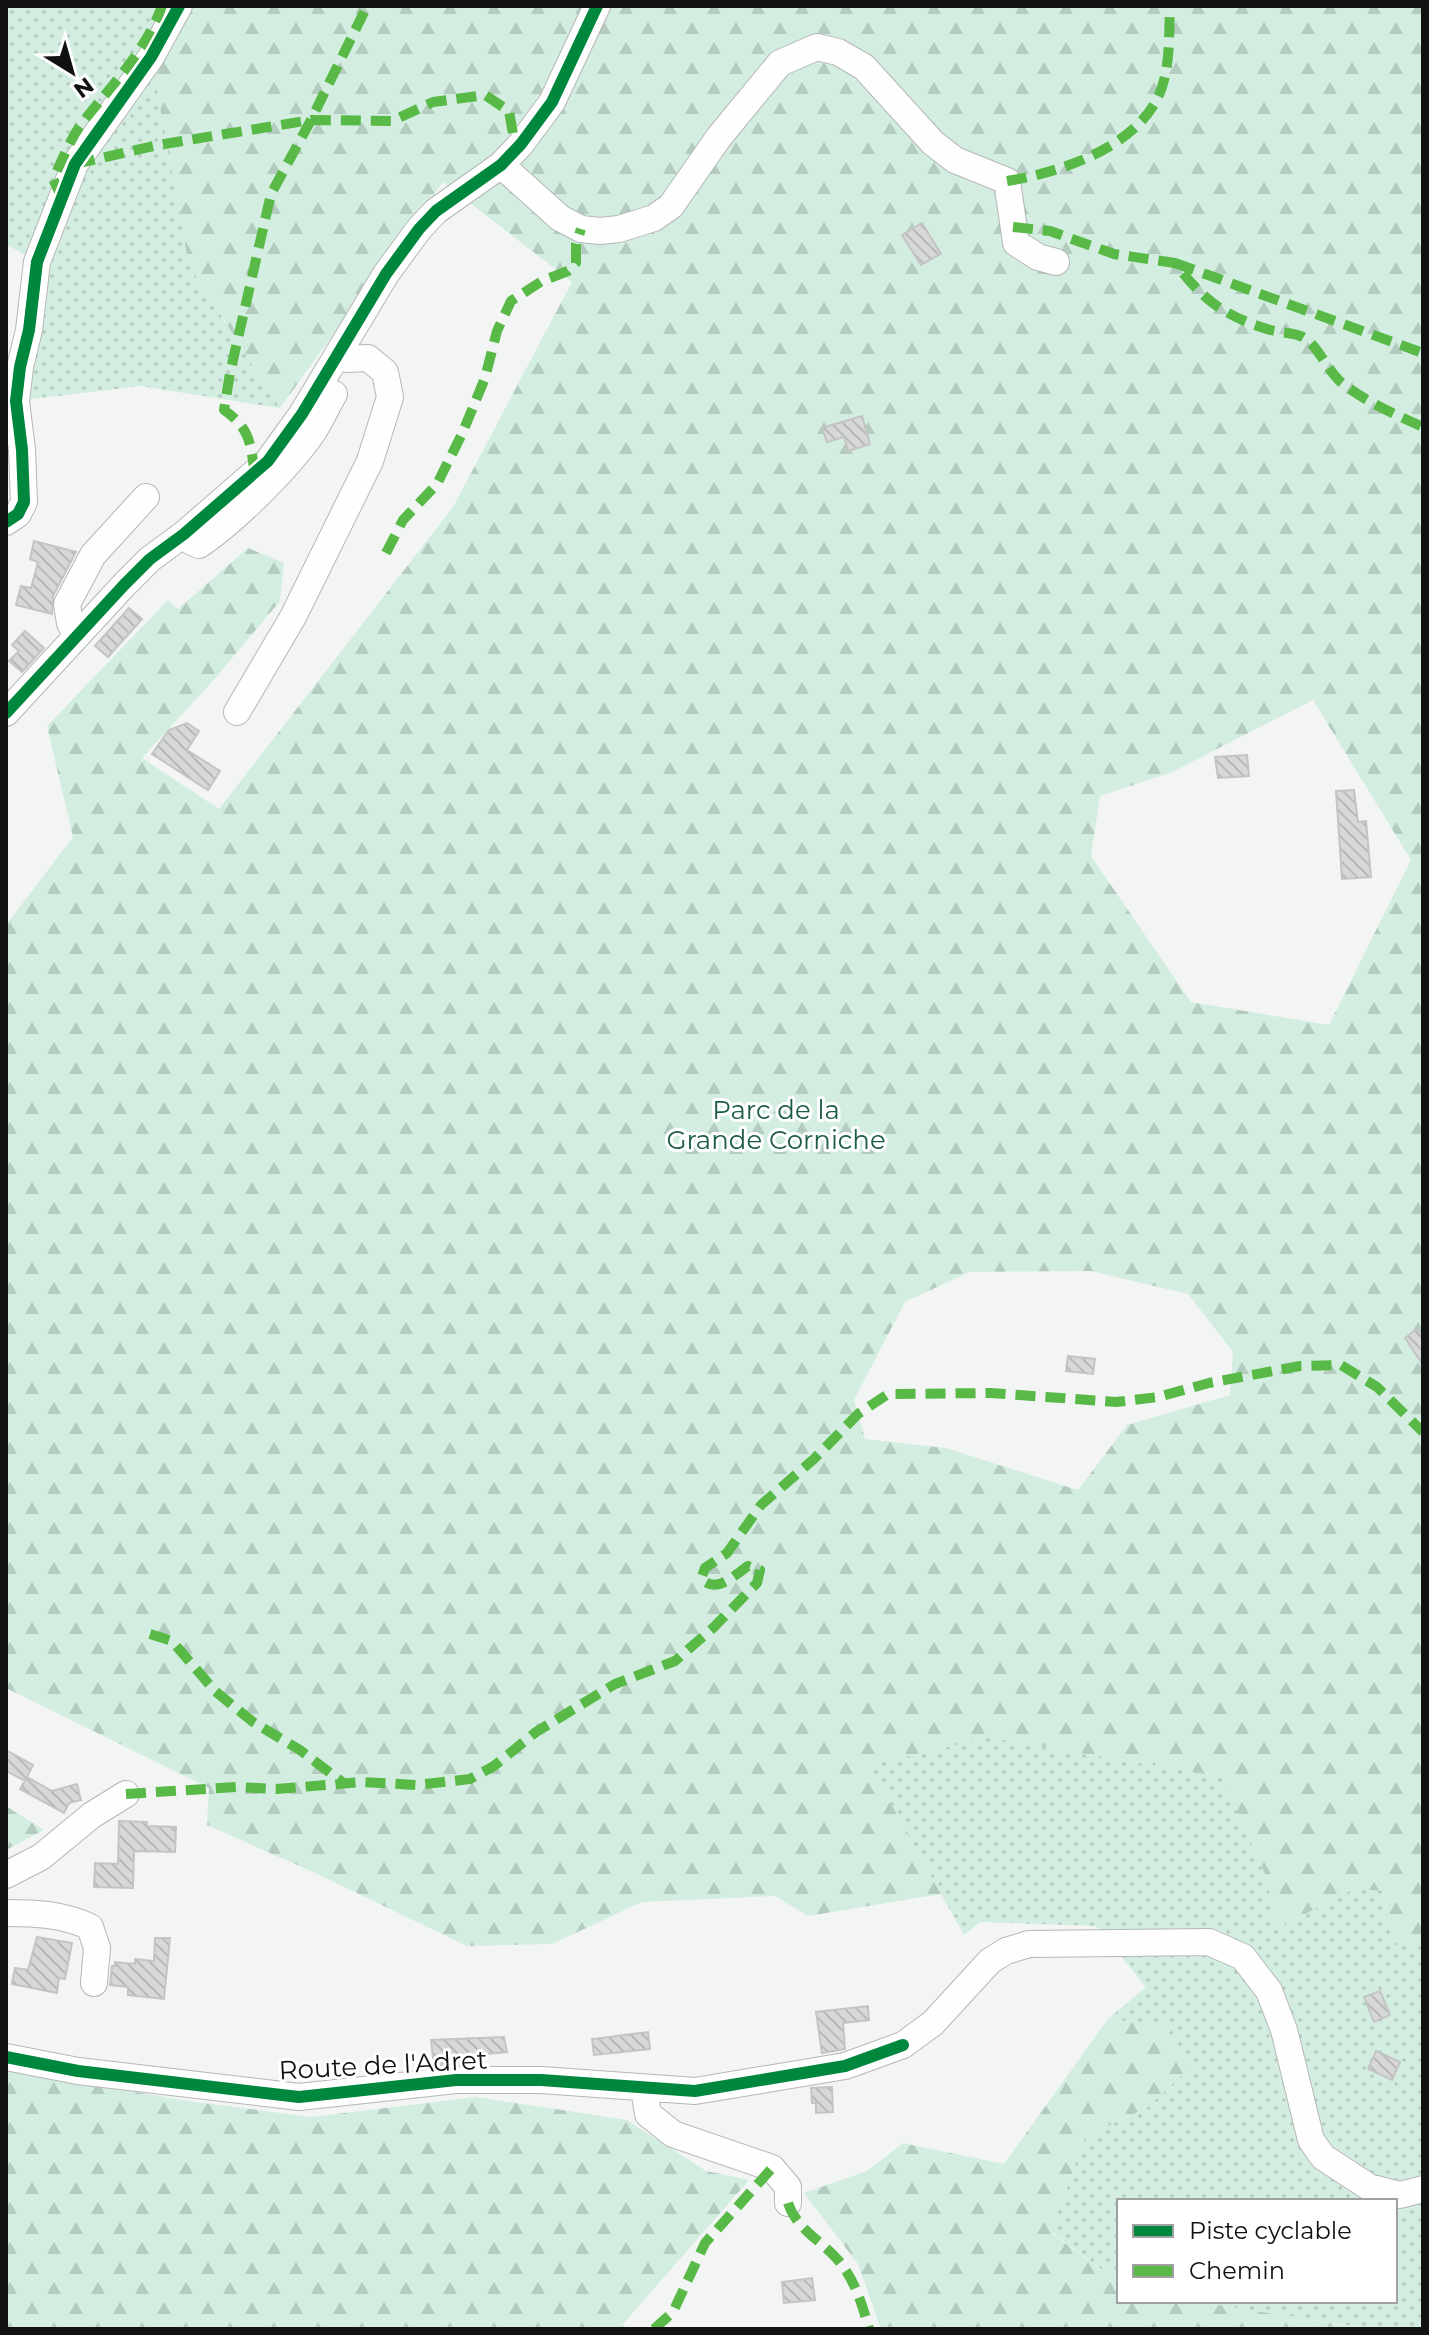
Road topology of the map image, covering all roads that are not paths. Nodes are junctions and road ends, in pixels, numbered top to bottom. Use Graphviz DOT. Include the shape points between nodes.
graph roads {
  1 [pos="179,6"];
  2 [pos="597,6"];
  3 [pos="501,165"];
  4 [pos="1056,262"];
  5 [pos="338,354"];
  6 [pos="334,394"];
  7 [pos="146,497"];
  8 [pos="6,522"];
  9 [pos="184,534"];
  10 [pos="76,636"];
  11 [pos="237,712"];
  12 [pos="6,713"];
  13 [pos="126,1794"];
  14 [pos="6,1875"];
  15 [pos="6,1913"];
  16 [pos="94,1983"];
  17 [pos="6,2057"];
  18 [pos="644,2088"];
  19 [pos="1423,2189"];
  20 [pos="788,2203"];
  1 -- 8 [label="street" via="151,57 75,164 37,262 16,401 24,502"];
  2 -- 3 [label="street" via="552,102"];
  3 -- 4 [label="street" via="560,218 581,229 609,230 654,218 671,206 780,63 817,47 864,67 955,160 1007,181 1016,243"];
  3 -- 5 [label="street" via="419,229"];
  5 -- 9 [label="street" via="268,461"];
  5 -- 11 [label="street" via="368,358 385,372 390,397 370,461 293,617"];
  6 -- 9 [label="street" via="290,460 215,534 199,545"];
  7 -- 10 [label="street" via="93,555 67,604"];
  9 -- 10 [label="street" via="150,559"];
  10 -- 12 [label="street"];
  13 -- 14 [label="street" via="41,1857"];
  15 -- 16 [label="street" via="73,1918 90,1927 97,1948"];
  17 -- 18 [label="street, Route de l'Adret" via="78,2071 299,2097 456,2080"];
  18 -- 19 [label="street, Route de l'Adret" via="695,2091 845,2066 903,2045 933,2023 990,1961 1029,1944 1209,1942 1243,1957 1269,1991 1311,2140 1323,2157 1369,2187 1400,2195"];
  18 -- 20 [label="street" via="648,2114 673,2134 772,2168 788,2187"];
}
